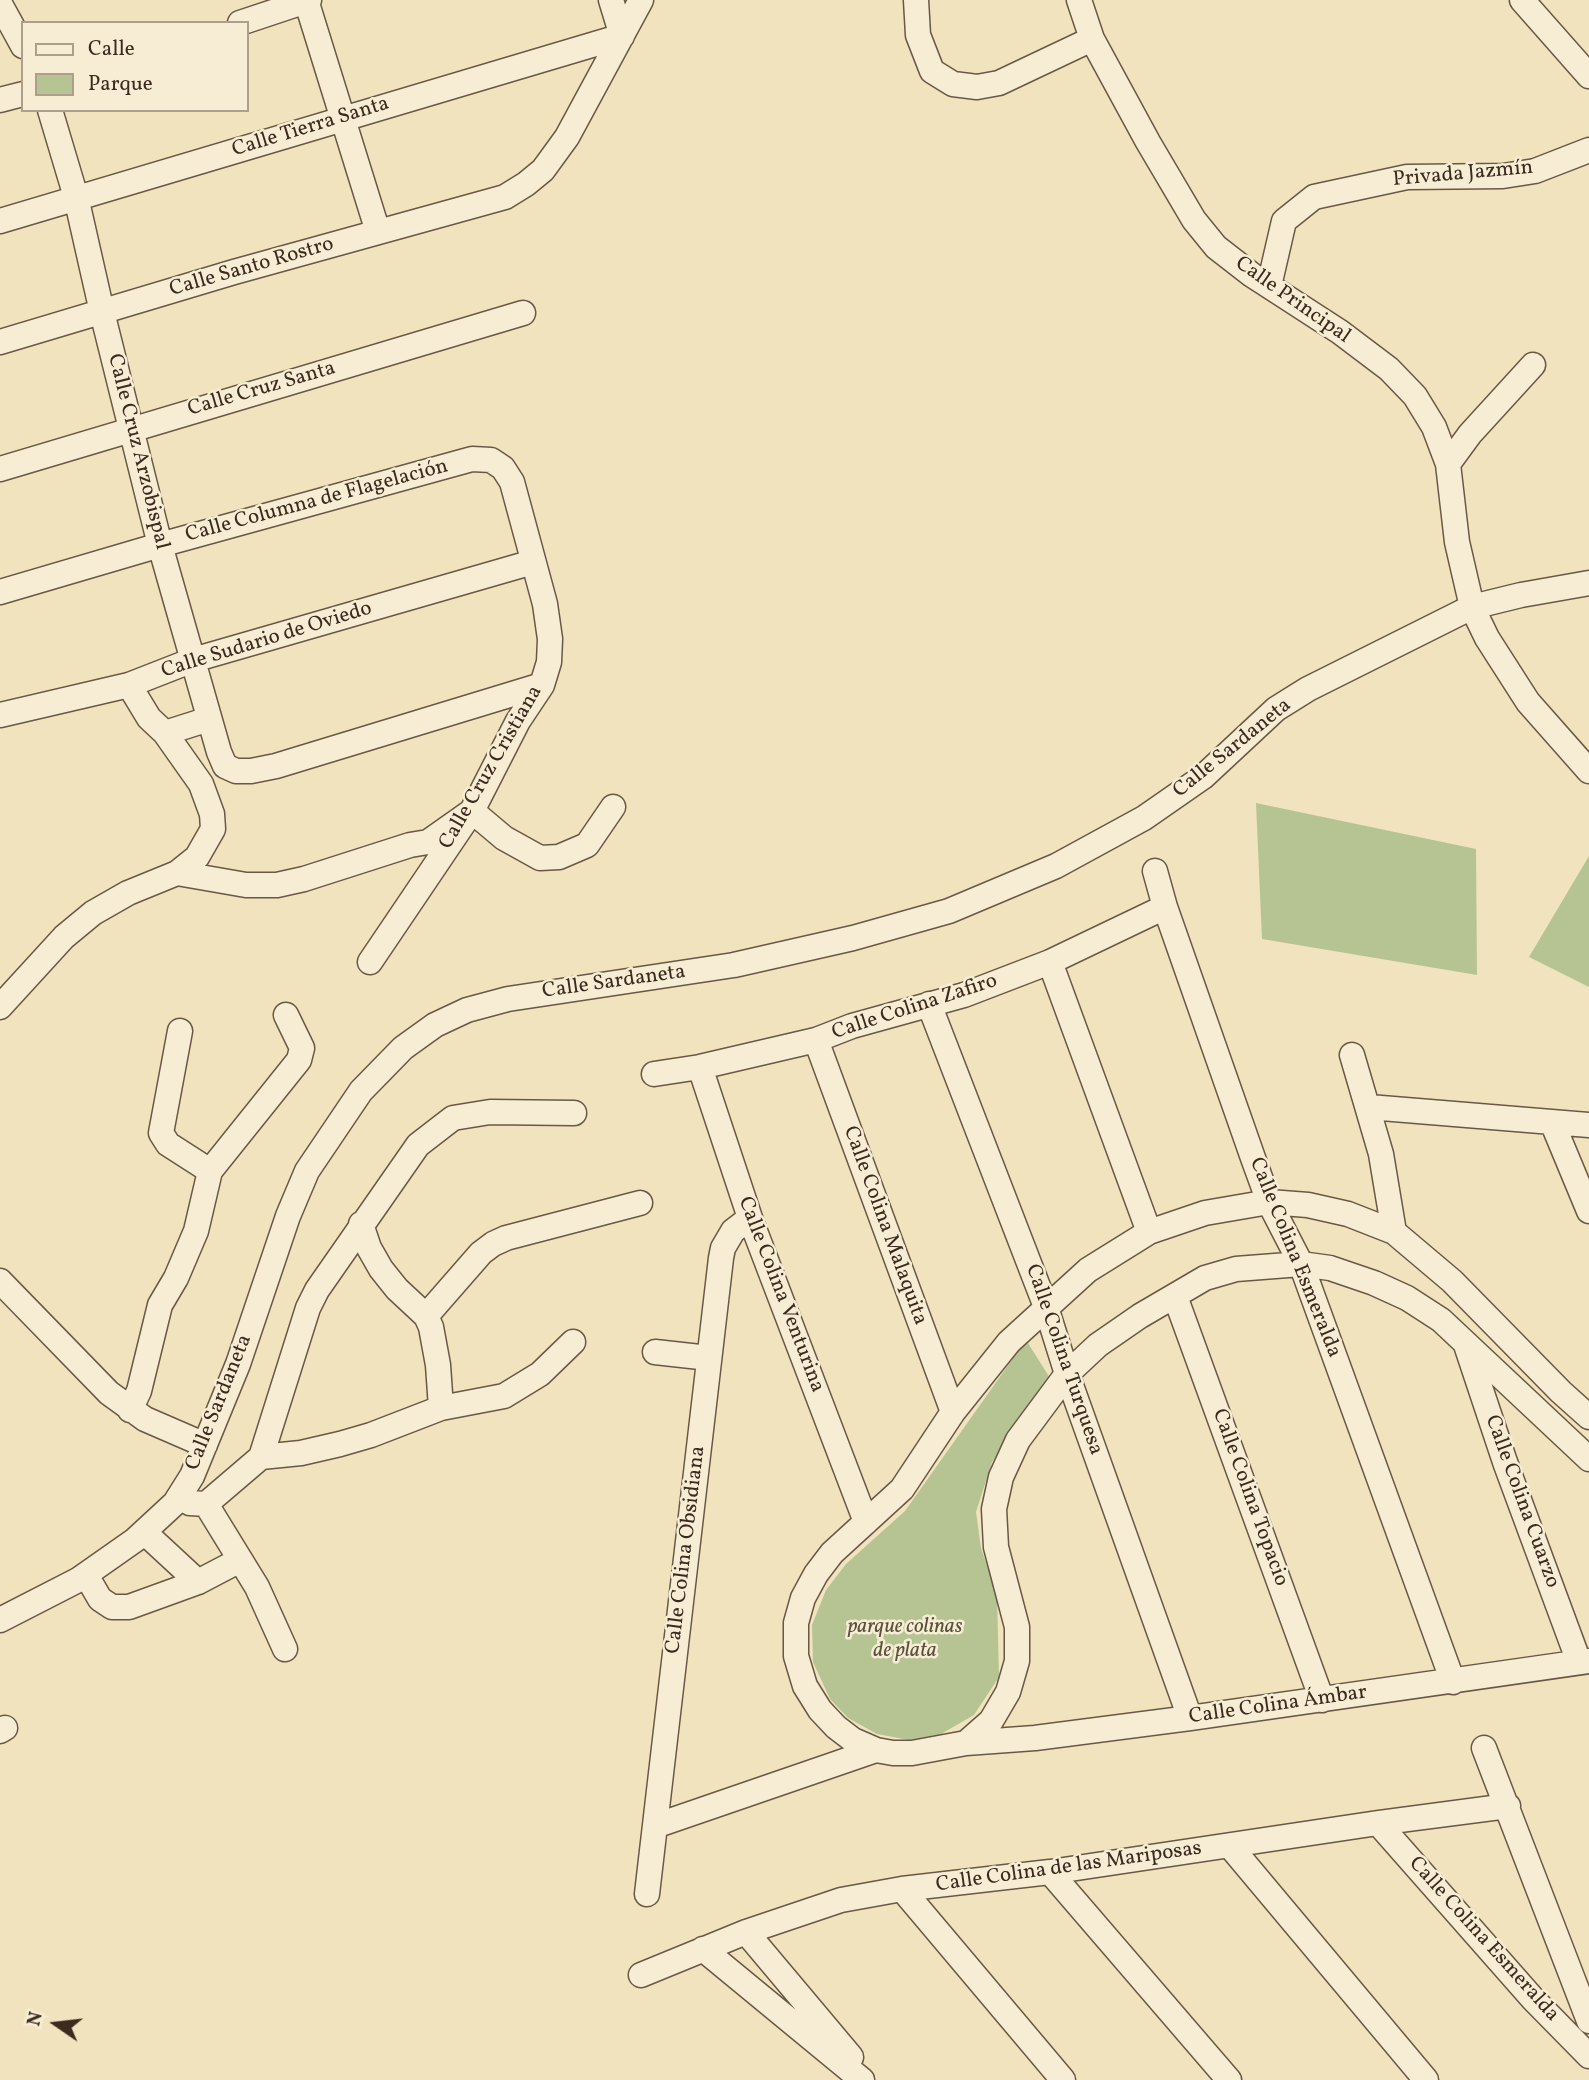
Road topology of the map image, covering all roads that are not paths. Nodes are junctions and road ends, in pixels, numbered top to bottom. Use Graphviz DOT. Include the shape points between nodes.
graph roads {
  1 [pos="307,0"];
  2 [pos="611,0"];
  3 [pos="641,0"];
  4 [pos="916,0"];
  5 [pos="1079,0"];
  6 [pos="1522,0"];
  7 [pos="0,4"];
  8 [pos="246,21"];
  9 [pos="622,36"];
  10 [pos="1092,39"];
  11 [pos="21,42"];
  12 [pos="1589,76"];
  13 [pos="21,95"];
  14 [pos="0,100"];
  15 [pos="51,112"];
  16 [pos="344,118"];
  17 [pos="1589,150"];
  18 [pos="76,197"];
  19 [pos="0,221"];
  20 [pos="378,232"];
  21 [pos="1269,286"];
  22 [pos="102,312"];
  23 [pos="523,313"];
  24 [pos="0,342"];
  25 [pos="1533,365"];
  26 [pos="130,429"];
  27 [pos="472,459"];
  28 [pos="1448,464"];
  29 [pos="0,468"];
  30 [pos="160,545"];
  31 [pos="533,562"];
  32 [pos="1589,566"];
  33 [pos="1589,583"];
  34 [pos="0,592"];
  35 [pos="1470,600"];
  36 [pos="193,660"];
  37 [pos="129,685"];
  38 [pos="542,685"];
  39 [pos="0,715"];
  40 [pos="209,719"];
  41 [pos="165,733"];
  42 [pos="1589,772"];
  43 [pos="613,807"];
  44 [pos="472,811"];
  45 [pos="1155,871"];
  46 [pos="177,873"];
  47 [pos="1165,907"];
  48 [pos="370,962"];
  49 [pos="1050,962"];
  50 [pos="929,1004"];
  51 [pos="0,1007"];
  52 [pos="286,1015"];
  53 [pos="180,1031"];
  54 [pos="816,1040"];
  55 [pos="1352,1055"];
  56 [pos="700,1067"];
  57 [pos="653,1074"];
  58 [pos="1369,1107"];
  59 [pos="573,1113"];
  60 [pos="1552,1122"];
  61 [pos="1589,1125"];
  62 [pos="211,1171"];
  63 [pos="1269,1202"];
  64 [pos="640,1203"];
  65 [pos="1589,1211"];
  66 [pos="750,1218"];
  67 [pos="361,1224"];
  68 [pos="1149,1232"];
  69 [pos="1394,1232"];
  70 [pos="1301,1264"];
  71 [pos="0,1281"];
  72 [pos="1175,1296"];
  73 [pos="1046,1307"];
  74 [pos="426,1316"];
  75 [pos="1465,1341"];
  76 [pos="573,1342"];
  77 [pos="655,1352"];
  78 [pos="709,1358"];
  79 [pos="1067,1374"];
  80 [pos="441,1408"];
  81 [pos="953,1412"];
  82 [pos="137,1414"];
  83 [pos="1589,1417"];
  84 [pos="205,1445"];
  85 [pos="261,1457"];
  86 [pos="1589,1459"];
  87 [pos="175,1503"];
  88 [pos="206,1504"];
  89 [pos="866,1522"];
  90 [pos="144,1532"];
  91 [pos="240,1560"];
  92 [pos="86,1575"];
  93 [pos="198,1582"];
  94 [pos="0,1620"];
  95 [pos="285,1648"];
  96 [pos="1584,1661"];
  97 [pos="1453,1682"];
  98 [pos="1322,1700"];
  99 [pos="1190,1718"];
  100 [pos="966,1743"];
  101 [pos="1484,1748"];
  102 [pos="876,1750"];
  103 [pos="1508,1806"];
  104 [pos="1378,1823"];
  105 [pos="655,1826"];
  106 [pos="1230,1846"];
  107 [pos="1051,1872"];
  108 [pos="902,1889"];
  109 [pos="647,1894"];
  110 [pos="746,1932"];
  111 [pos="703,1949"];
  112 [pos="641,1975"];
  113 [pos="1589,2021"];
  114 [pos="1589,2056"];
  115 [pos="862,2080"];
  116 [pos="871,2080"];
  117 [pos="1063,2080"];
  118 [pos="1230,2080"];
  119 [pos="1426,2080"];
  1 -- 8 [label="street"];
  1 -- 16 [label="street"];
  2 -- 9 [label="street"];
  3 -- 9 [label="street, Calle Santo Rostro"];
  4 -- 10 [label="street" via="918,36 932,71 953,84 977,88 999,83"];
  5 -- 10 [label="street, Calle Principal"];
  6 -- 12 [label="street"];
  7 -- 11 [label="street"];
  9 -- 16 [label="street, Calle Tierra Santa"];
  9 -- 20 [label="street, Calle Santo Rostro" via="566,137 543,170 526,184 505,197"];
  10 -- 21 [label="street, Calle Principal" via="1194,220 1216,247"];
  13 -- 14 [label="street"];
  15 -- 18 [label="street, Calle Cruz Arzobispal"];
  16 -- 18 [label="street, Calle Tierra Santa"];
  16 -- 20 [label="street"];
  17 -- 21 [label="street, Privada Jazmín" via="1535,171 1407,177 1314,197 1284,221"];
  18 -- 19 [label="street, Calle Tierra Santa"];
  18 -- 22 [label="street, Calle Cruz Arzobispal"];
  20 -- 22 [label="street, Calle Santo Rostro"];
  21 -- 28 [label="street, Calle Principal" via="1389,369 1415,396 1434,427"];
  22 -- 24 [label="street, Calle Santo Rostro"];
  22 -- 26 [label="street, Calle Cruz Arzobispal"];
  23 -- 26 [label="street, Calle Cruz Santa"];
  25 -- 28 [label="street"];
  26 -- 29 [label="street, Calle Cruz Santa"];
  26 -- 30 [label="street, Calle Cruz Arzobispal"];
  27 -- 30 [label="street, Calle Columna de Flagelación"];
  27 -- 31 [label="street, Calle Cruz Cristiana" via="491,460 512,482"];
  28 -- 35 [label="street, Calle Principal" via="1457,542"];
  30 -- 34 [label="street, Calle Columna de Flagelación"];
  30 -- 36 [label="street, Calle Cruz Arzobispal"];
  31 -- 36 [label="street, Calle Sudario de Oviedo"];
  31 -- 38 [label="street, Calle Cruz Cristiana" via="550,639"];
  32 -- 35 [label="street" via="1506,581"];
  33 -- 35 [label="street"];
  35 -- 42 [label="street, Calle Principal" via="1487,638 1528,702"];
  35 -- 84 [label="street, Calle Sardaneta" via="1276,709 1203,777 1144,818 1056,866 948,911 734,965 508,999 435,1024 403,1048 361,1091 307,1171"];
  36 -- 37 [label="street, Calle Sudario de Oviedo"];
  36 -- 40 [label="street, Calle Cruz Arzobispal"];
  37 -- 39 [label="street, Calle Sudario de Oviedo"];
  37 -- 41 [label="street" via="149,718"];
  38 -- 40 [label="street, Calle Cruz Arzobispal" via="251,771 225,766"];
  38 -- 44 [label="street, Calle Cruz Cristiana"];
  40 -- 41 [label="street"];
  41 -- 46 [label="street" via="201,783 212,814 213,829 206,844"];
  43 -- 44 [label="street" via="587,845 559,857 540,858 504,838"];
  44 -- 46 [label="street" via="428,842 276,885 246,885"];
  44 -- 48 [label="street, Calle Cruz Cristiana"];
  45 -- 47 [label="street, Calle Colina Esmeralda"];
  46 -- 51 [label="street" via="93,913 64,937"];
  47 -- 49 [label="street, Calle Colina Zafiro"];
  47 -- 63 [label="street, Calle Colina Esmeralda"];
  49 -- 50 [label="street, Calle Colina Zafiro"];
  49 -- 68 [label="street"];
  50 -- 54 [label="street, Calle Colina Zafiro"];
  50 -- 73 [label="street, Calle Colina Turquesa"];
  52 -- 62 [label="street" via="302,1048 299,1060"];
  53 -- 62 [label="street" via="161,1133 168,1144"];
  54 -- 56 [label="street, Calle Colina Zafiro"];
  54 -- 81 [label="street, Calle Colina Malaquita"];
  55 -- 58 [label="street"];
  56 -- 57 [label="street, Calle Colina Zafiro"];
  56 -- 66 [label="street, Calle Colina Venturina"];
  58 -- 60 [label="street"];
  58 -- 69 [label="street"];
  59 -- 67 [label="street" via="490,1112 453,1118 418,1145"];
  60 -- 61 [label="street"];
  60 -- 65 [label="street"];
  62 -- 82 [label="street" via="196,1231 160,1305"];
  63 -- 68 [label="street" via="1205,1213"];
  63 -- 69 [label="street" via="1348,1214"];
  63 -- 70 [label="street, Calle Colina Esmeralda"];
  64 -- 74 [label="street" via="493,1244"];
  66 -- 78 [label="street, Calle Colina Obsidiana" via="733,1231 723,1248"];
  66 -- 89 [label="street, Calle Colina Venturina"];
  67 -- 74 [label="street" via="381,1269"];
  67 -- 85 [label="street" via="308,1308"];
  68 -- 73 [label="street" via="1088,1270"];
  69 -- 83 [label="street" via="1460,1289"];
  70 -- 72 [label="street" via="1236,1269 1205,1278"];
  70 -- 75 [label="street" via="1330,1268 1407,1298"];
  70 -- 97 [label="street, Calle Colina Esmeralda"];
  71 -- 82 [label="street" via="109,1393"];
  72 -- 79 [label="street" via="1098,1345"];
  72 -- 98 [label="street, Calle Colina Topacio"];
  73 -- 79 [label="street, Calle Colina Turquesa"];
  73 -- 81 [label="street" via="1001,1351"];
  74 -- 80 [label="street" via="435,1347"];
  75 -- 86 [label="street"];
  75 -- 96 [label="street, Calle Colina Cuarzo" via="1505,1462"];
  76 -- 80 [label="street" via="540,1374 504,1396"];
  77 -- 78 [label="street"];
  78 -- 105 [label="street, Calle Colina Obsidiana"];
  79 -- 99 [label="street, Calle Colina Turquesa"];
  79 -- 100 [label="street" via="1018,1440 1001,1477 994,1509 996,1547 1017,1626 1017,1661 991,1721"];
  80 -- 85 [label="street" via="340,1444"];
  81 -- 89 [label="street" via="902,1489"];
  82 -- 84 [label="street"];
  84 -- 87 [label="street, Calle Sardaneta"];
  85 -- 88 [label="street"];
  87 -- 88 [label="street"];
  87 -- 90 [label="street, Calle Sardaneta"];
  88 -- 91 [label="street"];
  89 -- 102 [label="street" via="832,1553 803,1598 796,1623 796,1656 804,1686 820,1710 853,1740"];
  90 -- 92 [label="street, Calle Sardaneta"];
  90 -- 93 [label="street"];
  91 -- 93 [label="street"];
  91 -- 95 [label="street"];
  92 -- 93 [label="street" via="100,1600 112,1606 129,1607"];
  92 -- 94 [label="street, Calle Sardaneta"];
  96 -- 97 [label="street, Calle Colina Ámbar"];
  97 -- 98 [label="street, Calle Colina Ámbar"];
  98 -- 99 [label="street, Calle Colina Ámbar"];
  99 -- 100 [label="street, Calle Colina Ámbar"];
  100 -- 102 [label="street, Calle Colina Ámbar" via="912,1754"];
  101 -- 103 [label="street, Calle Colina Esmeralda"];
  102 -- 105 [label="street"];
  103 -- 104 [label="street, Calle Colina de las Mariposas"];
  103 -- 113 [label="street, Calle Colina Esmeralda"];
  104 -- 106 [label="street, Calle Colina de las Mariposas"];
  104 -- 114 [label="street, Calle Colina Esmeralda"];
  105 -- 109 [label="street, Calle Colina Obsidiana"];
  106 -- 107 [label="street, Calle Colina de las Mariposas"];
  106 -- 119 [label="street"];
  107 -- 108 [label="street, Calle Colina de las Mariposas"];
  107 -- 118 [label="street"];
  108 -- 110 [label="street, Calle Colina de las Mariposas" via="816,1907"];
  108 -- 117 [label="street"];
  110 -- 111 [label="street, Calle Colina de las Mariposas"];
  110 -- 116 [label="street"];
  111 -- 112 [label="street, Calle Colina de las Mariposas"];
  111 -- 115 [label="street"];
}
